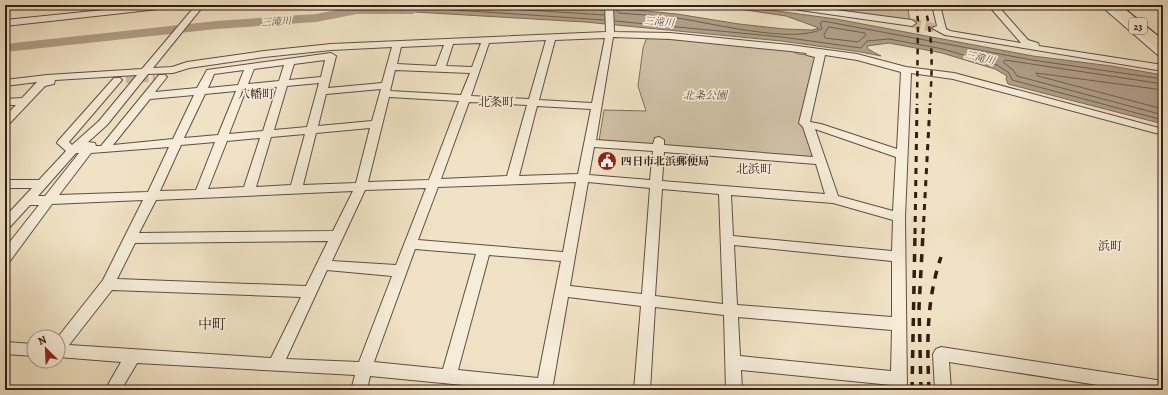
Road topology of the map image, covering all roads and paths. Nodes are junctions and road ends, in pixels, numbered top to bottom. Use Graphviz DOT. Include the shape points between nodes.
graph roads {
  1 [pos="177,5"];
  2 [pos="200,5"];
  3 [pos="609,5"];
  4 [pos="779,5"];
  5 [pos="936,5"];
  6 [pos="992,5"];
  7 [pos="1104,5"];
  8 [pos="1112,5"];
  9 [pos="1124,5"];
  10 [pos="63,9"];
  11 [pos="57,17"];
  12 [pos="912,23"];
  13 [pos="5,24"];
  14 [pos="609,33"];
  15 [pos="552,37"];
  16 [pos="1163,38"];
  17 [pos="485,44"];
  18 [pos="397,45"];
  19 [pos="450,45"];
  20 [pos="1163,47"];
  21 [pos="790,48"];
  22 [pos="1052,51"];
  23 [pos="1163,55"];
  24 [pos="290,61"];
  25 [pos="250,67"];
  26 [pos="392,67"];
  27 [pos="1163,68"];
  28 [pos="147,69"];
  29 [pos="440,69"];
  30 [pos="475,70"];
  31 [pos="906,70"];
  32 [pos="155,77"];
  33 [pos="325,80"];
  34 [pos="5,83"];
  35 [pos="283,84"];
  36 [pos="242,88"];
  37 [pos="386,90"];
  38 [pos="201,91"];
  39 [pos="322,91"];
  40 [pos="146,96"];
  41 [pos="464,99"];
  42 [pos="25,101"];
  43 [pos="5,102"];
  44 [pos="533,103"];
  45 [pos="595,106"];
  46 [pos="5,121"];
  47 [pos="103,123"];
  48 [pos="378,124"];
  49 [pos="808,125"];
  50 [pos="311,130"];
  51 [pos="1163,132"];
  52 [pos="267,134"];
  53 [pos="223,138"];
  54 [pos="177,142"];
  55 [pos="589,143"];
  56 [pos="659,144"];
  57 [pos="104,149"];
  58 [pos="74,150"];
  59 [pos="89,150"];
  60 [pos="902,155"];
  61 [pos="821,161"];
  62 [pos="582,178"];
  63 [pos="512,180"];
  64 [pos="432,183"];
  65 [pos="5,184"];
  66 [pos="41,184"];
  67 [pos="656,184"];
  68 [pos="361,186"];
  69 [pos="296,189"];
  70 [pos="725,190"];
  71 [pos="249,191"];
  72 [pos="201,193"];
  73 [pos="152,195"];
  74 [pos="833,199"];
  75 [pos="50,200"];
  76 [pos="26,201"];
  77 [pos="899,217"];
  78 [pos="5,225"];
  79 [pos="337,236"];
  80 [pos="130,238"];
  81 [pos="727,240"];
  82 [pos="410,244"];
  83 [pos="484,250"];
  84 [pos="5,257"];
  85 [pos="568,257"];
  86 [pos="899,257"];
  87 [pos="323,265"];
  88 [pos="400,271"];
  89 [pos="108,284"];
  90 [pos="311,292"];
  91 [pos="562,292"];
  92 [pos="648,301"];
  93 [pos="730,310"];
  94 [pos="898,324"];
  95 [pos="66,338"];
  96 [pos="5,348"];
  97 [pos="26,349"];
  98 [pos="66,352"];
  99 [pos="133,356"];
  100 [pos="732,362"];
  101 [pos="275,365"];
  102 [pos="364,369"];
  103 [pos="448,377"];
  104 [pos="898,384"];
  105 [pos="544,388"];
  106 [pos="1163,388"];
  107 [pos="113,390"];
  108 [pos="359,390"];
  109 [pos="642,390"];
  110 [pos="734,390"];
  111 [pos="943,390"];
  1 -- 11 [label="street"];
  2 -- 28 [label="street"];
  3 -- 14 [label="street"];
  4 -- 12 [label="street"];
  5 -- 22 [label="street" via="939,29"];
  6 -- 22 [label="street" via="1025,42 1047,47"];
  7 -- 23 [label="street"];
  8 -- 20 [label="highway, 23"];
  9 -- 16 [label="highway, 23"];
  10 -- 11 [label="street"];
  11 -- 13 [label="street"];
  14 -- 15 [label="street"];
  14 -- 21 [label="street" via="670,36"];
  14 -- 45 [label="street"];
  15 -- 18 [label="street"];
  15 -- 44 [label="street"];
  17 -- 30 [label="street"];
  18 -- 26 [label="street"];
  18 -- 28 [label="street" via="331,47 187,65 173,70"];
  19 -- 29 [label="street"];
  21 -- 31 [label="street" via="857,57"];
  21 -- 49 [label="street" via="820,55 804,123"];
  22 -- 27 [label="street"];
  24 -- 25 [label="street"];
  24 -- 33 [label="street" via="331,56"];
  24 -- 35 [label="street"];
  25 -- 36 [label="street"];
  25 -- 38 [label="street" via="210,72"];
  26 -- 29 [label="street"];
  26 -- 37 [label="street"];
  28 -- 34 [label="street"];
  28 -- 47 [label="street"];
  29 -- 30 [label="street"];
  30 -- 41 [label="street"];
  31 -- 51 [label="street" via="954,76"];
  31 -- 60 [label="street"];
  32 -- 40 [label="street" via="162,77"];
  33 -- 35 [label="street"];
  33 -- 39 [label="street"];
  35 -- 36 [label="street"];
  35 -- 52 [label="street"];
  36 -- 38 [label="street"];
  36 -- 53 [label="street"];
  37 -- 39 [label="street"];
  37 -- 41 [label="street"];
  37 -- 48 [label="street"];
  38 -- 40 [label="street"];
  38 -- 54 [label="street"];
  39 -- 50 [label="street"];
  40 -- 57 [label="street"];
  41 -- 44 [label="street"];
  41 -- 64 [label="street"];
  42 -- 43 [label="street"];
  42 -- 46 [label="street"];
  42 -- 58 [label="street" via="42,83 122,79 62,143"];
  44 -- 45 [label="street"];
  44 -- 63 [label="street"];
  45 -- 55 [label="street"];
  47 -- 58 [label="street"];
  47 -- 59 [label="street"];
  48 -- 50 [label="street"];
  48 -- 68 [label="street"];
  49 -- 60 [label="street"];
  49 -- 61 [label="street"];
  50 -- 52 [label="street"];
  50 -- 69 [label="street"];
  52 -- 53 [label="street"];
  52 -- 71 [label="street"];
  53 -- 54 [label="street"];
  53 -- 72 [label="street"];
  54 -- 57 [label="street"];
  54 -- 73 [label="street"];
  55 -- 56 [label="street"];
  55 -- 62 [label="street"];
  56 -- 61 [label="street"];
  56 -- 67 [label="street"];
  57 -- 59 [label="street"];
  58 -- 59 [label="street"];
  58 -- 66 [label="street"];
  59 -- 75 [label="street"];
  60 -- 77 [label="street"];
  61 -- 74 [label="street"];
  62 -- 63 [label="street"];
  62 -- 67 [label="street"];
  62 -- 85 [label="street"];
  63 -- 64 [label="street"];
  64 -- 68 [label="street"];
  64 -- 82 [label="street"];
  65 -- 66 [label="street"];
  66 -- 76 [label="street"];
  67 -- 70 [label="street"];
  67 -- 92 [label="street"];
  68 -- 69 [label="street"];
  68 -- 79 [label="street"];
  69 -- 71 [label="street"];
  70 -- 74 [label="street"];
  70 -- 81 [label="street"];
  71 -- 72 [label="street"];
  72 -- 73 [label="street"];
  73 -- 75 [label="street"];
  73 -- 80 [label="street"];
  74 -- 77 [label="street"];
  75 -- 76 [label="street"];
  75 -- 84 [label="street"];
  76 -- 78 [label="street"];
  77 -- 86 [label="street"];
  79 -- 80 [label="street"];
  79 -- 87 [label="street"];
  80 -- 89 [label="street"];
  81 -- 86 [label="street"];
  81 -- 93 [label="street"];
  82 -- 83 [label="street"];
  82 -- 88 [label="street"];
  83 -- 85 [label="street"];
  83 -- 103 [label="street"];
  85 -- 91 [label="street"];
  86 -- 94 [label="street"];
  87 -- 88 [label="street"];
  87 -- 90 [label="street"];
  88 -- 102 [label="street"];
  89 -- 90 [label="street"];
  89 -- 95 [label="street"];
  90 -- 101 [label="street"];
  91 -- 92 [label="street"];
  91 -- 105 [label="street"];
  92 -- 93 [label="street"];
  92 -- 109 [label="street"];
  93 -- 94 [label="street"];
  93 -- 100 [label="street"];
  94 -- 104 [label="street"];
  96 -- 97 [label="street"];
  98 -- 99 [label="street"];
  99 -- 101 [label="street"];
  99 -- 107 [label="street"];
  100 -- 104 [label="street"];
  100 -- 110 [label="street"];
  101 -- 102 [label="street"];
  102 -- 103 [label="street"];
  102 -- 108 [label="street"];
  103 -- 105 [label="street"];
  106 -- 111 [label="street" via="941,354"];
}
